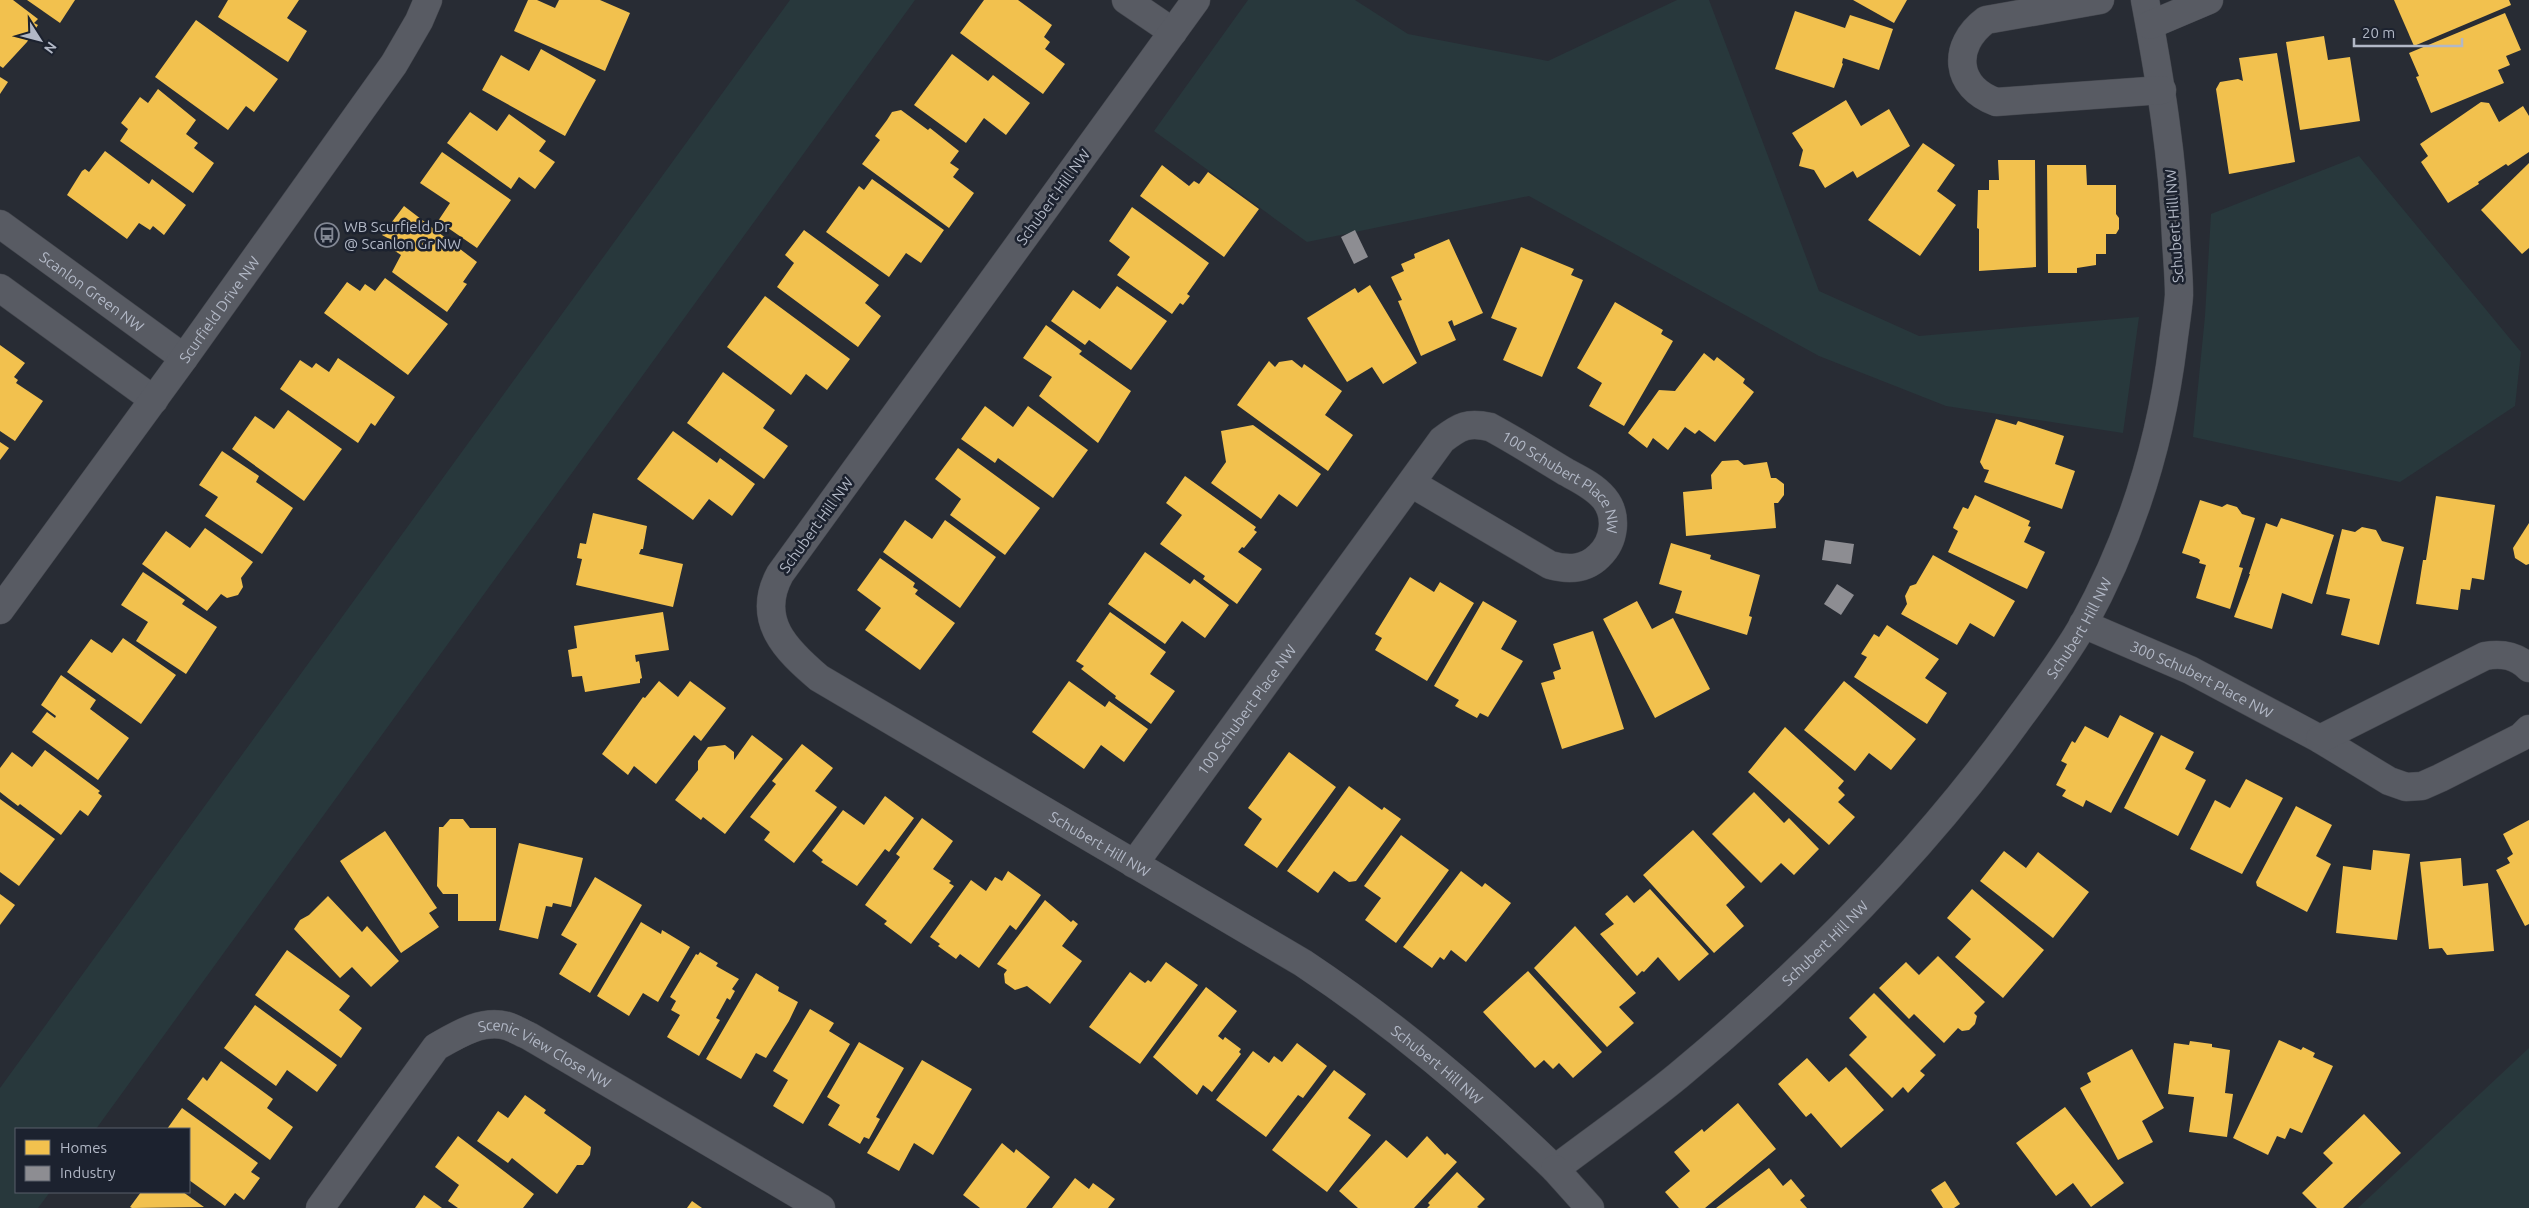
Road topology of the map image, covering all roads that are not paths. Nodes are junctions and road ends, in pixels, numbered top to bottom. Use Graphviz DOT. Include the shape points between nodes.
graph roads {
  1 [pos="428,0"];
  2 [pos="1126,0"];
  3 [pos="1196,0"];
  4 [pos="2100,0"];
  5 [pos="2209,0"];
  6 [pos="2147,12"];
  7 [pos="1174,32"];
  8 [pos="2162,90"];
  9 [pos="0,224"];
  10 [pos="0,288"];
  11 [pos="184,358"];
  12 [pos="154,400"];
  13 [pos="1411,482"];
  14 [pos="0,610"];
  15 [pos="2083,624"];
  16 [pos="2529,668"];
  17 [pos="2529,730"];
  18 [pos="2320,739"];
  19 [pos="1134,864"];
  20 [pos="1555,1169"];
  21 [pos="320,1208"];
  22 [pos="821,1208"];
  23 [pos="1590,1208"];
  1 -- 11 [label="street, Scurfield Drive NW" via="394,64"];
  2 -- 7 [label="street"];
  3 -- 7 [label="street, Schubert Hill NW"];
  4 -- 8 [label="street" via="1986,20 1966,39 1962,53 1966,79 1984,98 1996,102"];
  5 -- 6 [label="street"];
  6 -- 8 [label="street, Schubert Hill NW"];
  7 -- 19 [label="street, Schubert Hill NW" via="780,574 771,608 779,637 819,678"];
  8 -- 15 [label="street, Schubert Hill NW" via="2175,212 2179,295 2168,386 2147,473 2126,536"];
  9 -- 11 [label="street, Scanlon Green NW"];
  10 -- 12 [label="street"];
  11 -- 12 [label="street, Scurfield Drive NW"];
  12 -- 14 [label="street, Scurfield Drive NW"];
  13 -- 13 [label="street, 100 Schubert Place NW" via="1550,565 1562,569 1588,565 1608,547 1612,536 1611,511 1597,490 1490,426 1458,427 1442,440"];
  13 -- 19 [label="street, 100 Schubert Place NW"];
  15 -- 18 [label="street, 300 Schubert Place NW" via="2190,670"];
  15 -- 20 [label="street, Schubert Hill NW" via="2056,668 1990,759 1916,848 1843,925 1755,1010 1676,1077"];
  16 -- 18 [label="street" via="2511,656 2485,656"];
  17 -- 18 [label="street, 300 Schubert Place NW" via="2440,778 2422,786 2406,787 2388,781"];
  19 -- 20 [label="street, Schubert Hill NW" via="1303,963 1341,989 1410,1040 1486,1103"];
  20 -- 23 [label="street"];
  21 -- 22 [label="street, Scenic View Close NW" via="436,1047 462,1032 482,1026 506,1026 529,1036"];
}
